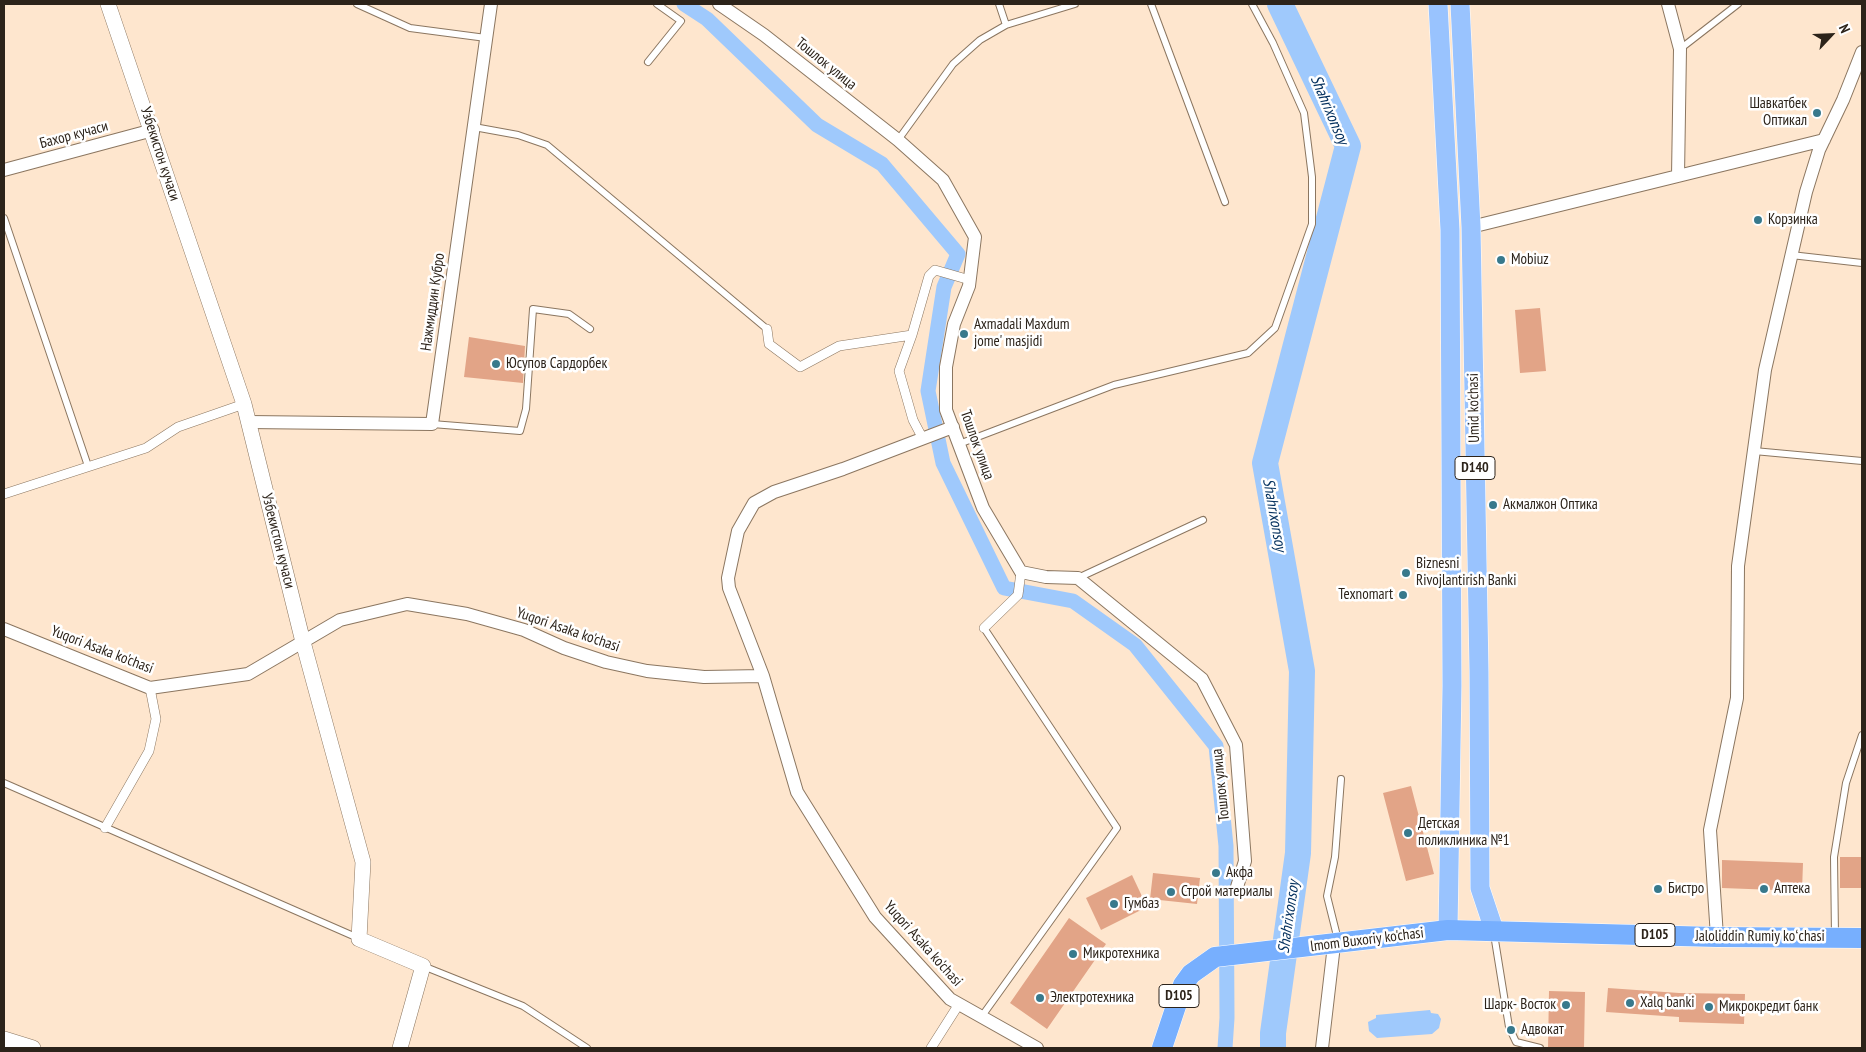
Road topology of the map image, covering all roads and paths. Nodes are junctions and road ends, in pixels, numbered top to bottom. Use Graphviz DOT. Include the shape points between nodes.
graph roads {
  1 [pos="108,4"];
  2 [pos="357,4"];
  3 [pos="490,4"];
  4 [pos="657,4"];
  5 [pos="719,4"];
  6 [pos="999,4"];
  7 [pos="1075,4"];
  8 [pos="1151,4"];
  9 [pos="1252,4"];
  10 [pos="1438,4"];
  11 [pos="1460,4"];
  12 [pos="1668,4"];
  13 [pos="1738,4"];
  14 [pos="1006,26"];
  15 [pos="486,38"];
  16 [pos="1680,49"];
  17 [pos="1862,52"];
  18 [pos="648,62"];
  19 [pos="474,127"];
  20 [pos="153,130"];
  21 [pos="898,140"];
  22 [pos="1824,140"];
  23 [pos="4,170"];
  24 [pos="1678,176"];
  25 [pos="1225,202"];
  26 [pos="4,218"];
  27 [pos="1471,228"];
  28 [pos="1792,255"];
  29 [pos="1862,263"];
  30 [pos="970,280"];
  31 [pos="766,329"];
  32 [pos="590,330"];
  33 [pos="912,335"];
  34 [pos="244,404"];
  35 [pos="248,422"];
  36 [pos="432,424"];
  37 [pos="952,428"];
  38 [pos="923,439"];
  39 [pos="959,444"];
  40 [pos="1754,451"];
  41 [pos="1862,461"];
  42 [pos="88,466"];
  43 [pos="4,494"];
  44 [pos="1203,520"];
  45 [pos="1021,578"];
  46 [pos="1078,578"];
  47 [pos="984,628"];
  48 [pos="4,629"];
  49 [pos="303,642"];
  50 [pos="763,676"];
  51 [pos="150,688"];
  52 [pos="1862,735"];
  53 [pos="1341,779"];
  54 [pos="4,783"];
  55 [pos="105,828"];
  56 [pos="1237,887"];
  57 [pos="1448,930"];
  58 [pos="1494,930"];
  59 [pos="1717,937"];
  60 [pos="1835,938"];
  61 [pos="1862,938"];
  62 [pos="359,939"];
  63 [pos="1336,945"];
  64 [pos="423,966"];
  65 [pos="959,1004"];
  66 [pos="982,1016"];
  67 [pos="4,1039"];
  68 [pos="1516,1045"];
  69 [pos="23,1047"];
  70 [pos="400,1048"];
  71 [pos="587,1048"];
  72 [pos="931,1048"];
  73 [pos="1037,1048"];
  74 [pos="1162,1048"];
  75 [pos="1322,1048"];
  76 [pos="1540,1048"];
  1 -- 20 [label="street, Узбекистон кучаси"];
  2 -- 15 [label="lane" via="410,28"];
  3 -- 15 [label="street, Нажмиддин Кубро"];
  4 -- 18 [label="lane" via="681,21"];
  5 -- 21 [label="street, Тошлок улица" via="764,35"];
  6 -- 14 [label="lane"];
  7 -- 14 [label="lane"];
  8 -- 25 [label="lane"];
  9 -- 39 [label="lane" via="1304,113 1312,177 1312,224 1275,328 1248,353 1114,385"];
  10 -- 57 [label="main road, Umid ko'chasi / D140" via="1450,240 1452,686"];
  11 -- 27 [label="main road, Umid ko'chasi / D140"];
  12 -- 16 [label="street"];
  13 -- 16 [label="lane"];
  14 -- 21 [label="lane" via="980,40 953,64"];
  15 -- 19 [label="street, Нажмиддин Кубро"];
  16 -- 24 [label="street"];
  17 -- 22 [label="street"];
  19 -- 31 [label="lane" via="531,138 547,145"];
  19 -- 36 [label="street, Нажмиддин Кубро"];
  20 -- 23 [label="street, Бахор кучаси"];
  20 -- 34 [label="street, Узбекистон кучаси"];
  21 -- 30 [label="street, Тошлок улица" via="943,180 975,237"];
  22 -- 24 [label="street"];
  22 -- 28 [label="street" via="1806,192"];
  24 -- 27 [label="street"];
  26 -- 42 [label="lane"];
  27 -- 58 [label="main road, Umid ko'chasi / D140" via="1480,888"];
  28 -- 29 [label="lane"];
  28 -- 40 [label="street" via="1765,370"];
  30 -- 33 [label="street" via="935,270 929,276"];
  30 -- 37 [label="street, Тошлок улица" via="954,324 946,367 946,410"];
  31 -- 33 [label="street" via="769,344 800,367 839,346"];
  32 -- 36 [label="lane" via="569,314 533,309 526,409 520,431"];
  33 -- 38 [label="street" via="899,370"];
  34 -- 35 [label="street, Узбекистон кучаси"];
  34 -- 42 [label="street" via="178,427 146,448"];
  35 -- 36 [label="street"];
  35 -- 49 [label="street, Узбекистон кучаси"];
  37 -- 38 [label="street"];
  37 -- 39 [label="street, Тошлок улица"];
  38 -- 50 [label="street" via="774,492 754,503 738,532 728,578"];
  39 -- 45 [label="street, Тошлок улица" via="983,508"];
  40 -- 41 [label="lane"];
  40 -- 59 [label="street" via="1738,566 1737,698 1710,830"];
  42 -- 43 [label="street"];
  44 -- 46 [label="lane"];
  45 -- 46 [label="street"];
  45 -- 47 [label="street" via="1018,595"];
  46 -- 56 [label="street, Тошлок улица" via="1202,679 1236,745 1245,861"];
  47 -- 66 [label="lane" via="1117,828"];
  48 -- 51 [label="street, Yuqori Asaka ko'chasi"];
  49 -- 50 [label="street, Yuqori Asaka ko'chasi" via="340,620 407,604 467,614 524,630 598,659 647,671 704,677"];
  49 -- 51 [label="street, Yuqori Asaka ko'chasi" via="248,674"];
  49 -- 62 [label="street, Узбекистон кучаси" via="363,862"];
  50 -- 65 [label="street, Yuqori Asaka ko'chasi" via="797,792 875,917 950,999"];
  51 -- 55 [label="street" via="156,719 149,751"];
  52 -- 60 [label="lane" via="1846,783 1834,857"];
  53 -- 63 [label="lane" via="1335,857 1327,896"];
  54 -- 55 [label="lane"];
  55 -- 62 [label="lane"];
  57 -- 58 [label="highway, Jaloliddin Rumiy koʻchasi / D105"];
  57 -- 63 [label="highway, lmom Buxoriy ko'chasi / D105"];
  58 -- 59 [label="highway, Jaloliddin Rumiy koʻchasi / D105"];
  58 -- 68 [label="lane" via="1509,1027"];
  59 -- 60 [label="highway, Jaloliddin Rumiy koʻchasi / D105"];
  60 -- 61 [label="highway, Jaloliddin Rumiy koʻchasi / D105"];
  62 -- 64 [label="street"];
  63 -- 74 [label="highway, lmom Buxoriy ko'chasi / D105" via="1215,957 1191,974 1183,985"];
  63 -- 75 [label="street"];
  64 -- 70 [label="street"];
  64 -- 71 [label="lane" via="523,1006"];
  65 -- 66 [label="street, Yuqori Asaka ko'chasi"];
  65 -- 72 [label="street"];
  66 -- 73 [label="street, Yuqori Asaka ko'chasi"];
  67 -- 69 [label="street"];
  68 -- 76 [label="lane"];
}
